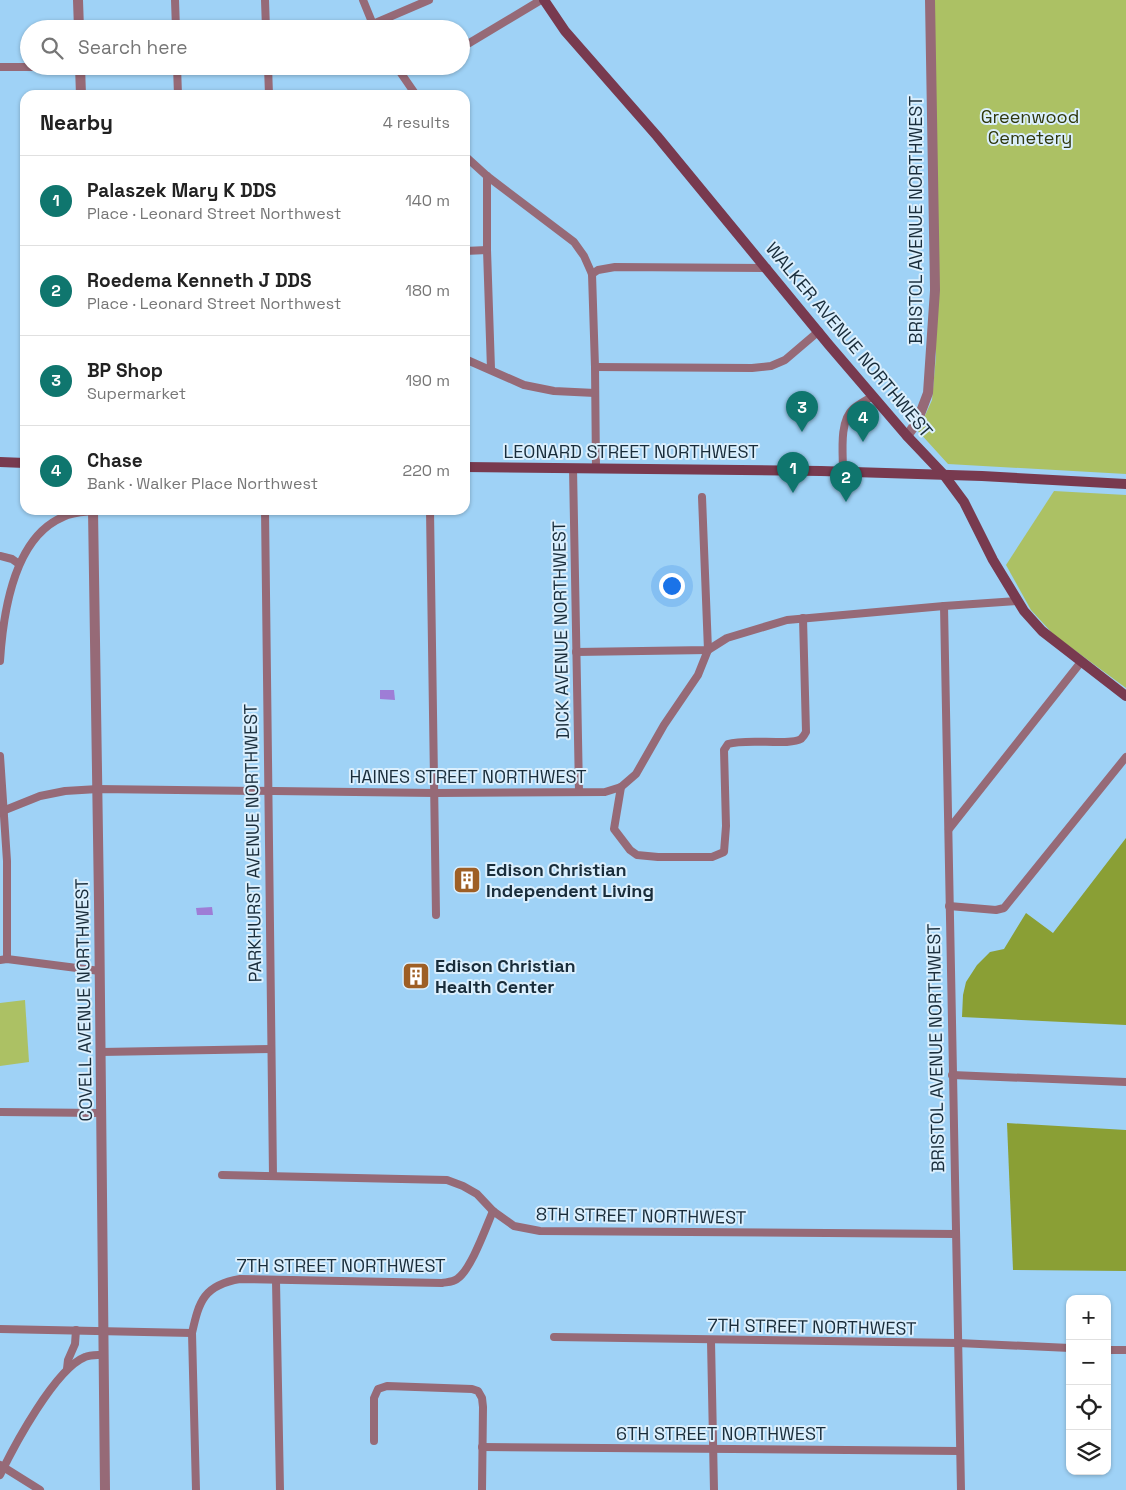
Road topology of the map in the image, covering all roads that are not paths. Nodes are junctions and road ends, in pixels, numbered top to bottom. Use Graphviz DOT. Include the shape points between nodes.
graph roads {
  1 [pos="78,0"];
  2 [pos="175,0"];
  3 [pos="265,0"];
  4 [pos="363,0"];
  5 [pos="429,0"];
  6 [pos="542,0"];
  7 [pos="930,0"];
  8 [pos="78,20"];
  9 [pos="176,20"];
  10 [pos="266,20"];
  11 [pos="371,20"];
  12 [pos="388,20"];
  13 [pos="470,43"];
  14 [pos="0,67"];
  15 [pos="20,67"];
  16 [pos="80,75"];
  17 [pos="177,75"];
  18 [pos="268,75"];
  19 [pos="402,75"];
  20 [pos="81,90"];
  21 [pos="178,90"];
  22 [pos="269,90"];
  23 [pos="413,90"];
  24 [pos="470,161"];
  25 [pos="487,176"];
  26 [pos="487,250"];
  27 [pos="470,251"];
  28 [pos="767,268"];
  29 [pos="592,274"];
  30 [pos="819,331"];
  31 [pos="470,361"];
  32 [pos="595,367"];
  33 [pos="491,369"];
  34 [pos="595,392"];
  35 [pos="873,396"];
  36 [pos="907,436"];
  37 [pos="0,462"];
  38 [pos="20,463"];
  39 [pos="470,467"];
  40 [pos="573,468"];
  41 [pos="596,469"];
  42 [pos="843,471"];
  43 [pos="944,475"];
  44 [pos="1126,484"];
  45 [pos="702,497"];
  46 [pos="69,515"];
  47 [pos="93,515"];
  48 [pos="265,515"];
  49 [pos="430,515"];
  50 [pos="0,556"];
  51 [pos="19,564"];
  52 [pos="1017,602"];
  53 [pos="944,606"];
  54 [pos="803,618"];
  55 [pos="708,650"];
  56 [pos="576,652"];
  57 [pos="0,661"];
  58 [pos="1081,662"];
  59 [pos="1126,696"];
  60 [pos="0,756"];
  61 [pos="1126,757"];
  62 [pos="621,787"];
  63 [pos="98,789"];
  64 [pos="268,790"];
  65 [pos="579,792"];
  66 [pos="435,793"];
  67 [pos="2,811"];
  68 [pos="949,829"];
  69 [pos="949,906"];
  70 [pos="436,915"];
  71 [pos="3,960"];
  72 [pos="100,971"];
  73 [pos="271,1049"];
  74 [pos="101,1052"];
  75 [pos="952,1075"];
  76 [pos="1126,1082"];
  77 [pos="0,1112"];
  78 [pos="102,1113"];
  79 [pos="222,1175"];
  80 [pos="273,1176"];
  81 [pos="494,1212"];
  82 [pos="956,1234"];
  83 [pos="276,1281"];
  84 [pos="0,1329"];
  85 [pos="76,1330"];
  86 [pos="104,1332"];
  87 [pos="192,1333"];
  88 [pos="554,1337"];
  89 [pos="711,1341"];
  90 [pos="958,1343"];
  91 [pos="1066,1348"];
  92 [pos="1111,1350"];
  93 [pos="1126,1350"];
  94 [pos="104,1355"];
  95 [pos="67,1369"];
  96 [pos="374,1440"];
  97 [pos="482,1447"];
  98 [pos="714,1448"];
  99 [pos="960,1451"];
  100 [pos="2,1466"];
  101 [pos="0,1475"];
  102 [pos="40,1490"];
  103 [pos="105,1490"];
  104 [pos="196,1490"];
  105 [pos="280,1490"];
  106 [pos="482,1490"];
  107 [pos="714,1490"];
  108 [pos="961,1490"];
  1 -- 8 [label="street"];
  2 -- 9 [label="street"];
  3 -- 10 [label="street"];
  4 -- 11 [label="street"];
  5 -- 12 [label="street"];
  6 -- 13 [label="street"];
  6 -- 28 [label="main road, WALKER AVENUE NORTHWEST"];
  7 -- 36 [label="street, BRISTOL AVENUE NORTHWEST" via="935,290 928,392 917,422"];
  14 -- 15 [label="street"];
  16 -- 20 [label="street"];
  17 -- 21 [label="street"];
  18 -- 22 [label="street"];
  19 -- 23 [label="street"];
  24 -- 25 [label="street"];
  25 -- 26 [label="street"];
  25 -- 29 [label="street" via="574,242"];
  26 -- 27 [label="street"];
  26 -- 33 [label="street"];
  28 -- 29 [label="street" via="615,267"];
  28 -- 30 [label="main road, WALKER AVENUE NORTHWEST"];
  29 -- 32 [label="street"];
  30 -- 32 [label="street" via="785,360 770,366"];
  30 -- 35 [label="main road, WALKER AVENUE NORTHWEST"];
  31 -- 33 [label="street"];
  32 -- 34 [label="street"];
  33 -- 34 [label="street" via="524,384 554,391"];
  34 -- 41 [label="street"];
  35 -- 36 [label="main road, WALKER AVENUE NORTHWEST"];
  35 -- 42 [label="street" via="852,410 847,418"];
  36 -- 43 [label="main road, WALKER AVENUE NORTHWEST"];
  37 -- 38 [label="main road"];
  39 -- 40 [label="main road, LEONARD STREET NORTHWEST"];
  40 -- 41 [label="main road, LEONARD STREET NORTHWEST"];
  40 -- 56 [label="street, DICK AVENUE NORTHWEST"];
  41 -- 42 [label="main road, LEONARD STREET NORTHWEST"];
  42 -- 43 [label="main road, LEONARD STREET NORTHWEST"];
  43 -- 44 [label="main road, LEONARD STREET NORTHWEST"];
  43 -- 52 [label="main road, WALKER AVENUE NORTHWEST" via="964,502"];
  45 -- 55 [label="street"];
  46 -- 51 [label="street" via="55,520 36,537"];
  47 -- 63 [label="street, COVELL AVENUE NORTHWEST"];
  48 -- 64 [label="street, PARKHURST AVENUE NORTHWEST"];
  49 -- 66 [label="street"];
  50 -- 51 [label="street"];
  51 -- 57 [label="street" via="5,620"];
  52 -- 53 [label="street"];
  52 -- 58 [label="main road, WALKER AVENUE NORTHWEST" via="1042,631"];
  53 -- 54 [label="street"];
  53 -- 68 [label="street, BRISTOL AVENUE NORTHWEST"];
  54 -- 55 [label="street" via="727,638"];
  54 -- 62 [label="street" via="806,732 794,741 750,740 728,744 724,750 724,852 712,857 637,855 614,829"];
  55 -- 56 [label="street"];
  55 -- 62 [label="street" via="698,675 636,774"];
  56 -- 65 [label="street, DICK AVENUE NORTHWEST"];
  58 -- 59 [label="main road, WALKER AVENUE NORTHWEST"];
  58 -- 68 [label="street"];
  60 -- 67 [label="street"];
  61 -- 69 [label="street" via="1004,908"];
  62 -- 65 [label="street, HAINES STREET NORTHWEST" via="605,792"];
  63 -- 64 [label="street, HAINES STREET NORTHWEST"];
  63 -- 67 [label="street, HAINES STREET NORTHWEST" via="40,796"];
  63 -- 72 [label="street, COVELL AVENUE NORTHWEST"];
  64 -- 66 [label="street, HAINES STREET NORTHWEST"];
  64 -- 73 [label="street, PARKHURST AVENUE NORTHWEST"];
  65 -- 66 [label="street, HAINES STREET NORTHWEST"];
  66 -- 70 [label="street"];
  67 -- 71 [label="street" via="7,861"];
  68 -- 69 [label="street, BRISTOL AVENUE NORTHWEST"];
  69 -- 75 [label="street, BRISTOL AVENUE NORTHWEST"];
  71 -- 72 [label="street"];
  72 -- 74 [label="street, COVELL AVENUE NORTHWEST"];
  73 -- 74 [label="street"];
  73 -- 80 [label="street, PARKHURST AVENUE NORTHWEST"];
  74 -- 78 [label="street, COVELL AVENUE NORTHWEST"];
  75 -- 76 [label="street"];
  75 -- 82 [label="street, BRISTOL AVENUE NORTHWEST"];
  77 -- 78 [label="street"];
  78 -- 86 [label="street, COVELL AVENUE NORTHWEST"];
  79 -- 80 [label="street, 8TH STREET NORTHWEST"];
  80 -- 81 [label="street, 8TH STREET NORTHWEST" via="447,1180 477,1194"];
  81 -- 82 [label="street, 8TH STREET NORTHWEST" via="514,1226 540,1231"];
  81 -- 83 [label="street, 7TH STREET NORTHWEST" via="466,1271 451,1282"];
  82 -- 90 [label="street, BRISTOL AVENUE NORTHWEST"];
  83 -- 87 [label="street, 7TH STREET NORTHWEST" via="240,1279 216,1287 197,1309"];
  83 -- 105 [label="street"];
  84 -- 85 [label="street"];
  85 -- 86 [label="street"];
  85 -- 95 [label="street"];
  86 -- 87 [label="street"];
  86 -- 94 [label="street, COVELL AVENUE NORTHWEST"];
  87 -- 104 [label="street, 7TH STREET NORTHWEST"];
  88 -- 89 [label="street, 7TH STREET NORTHWEST"];
  89 -- 90 [label="street, 7TH STREET NORTHWEST"];
  89 -- 98 [label="street"];
  90 -- 91 [label="street, 7TH STREET NORTHWEST"];
  90 -- 99 [label="street, BRISTOL AVENUE NORTHWEST"];
  92 -- 93 [label="street"];
  94 -- 95 [label="street" via="86,1356"];
  94 -- 103 [label="street, COVELL AVENUE NORTHWEST"];
  95 -- 100 [label="street" via="28,1422"];
  96 -- 97 [label="street" via="374,1398 378,1389 387,1386 472,1389 478,1391 482,1398"];
  97 -- 98 [label="street, 6TH STREET NORTHWEST"];
  97 -- 106 [label="street"];
  98 -- 99 [label="street, 6TH STREET NORTHWEST"];
  98 -- 107 [label="street"];
  99 -- 108 [label="street, BRISTOL AVENUE NORTHWEST"];
  100 -- 101 [label="street"];
  100 -- 102 [label="street"];
}
